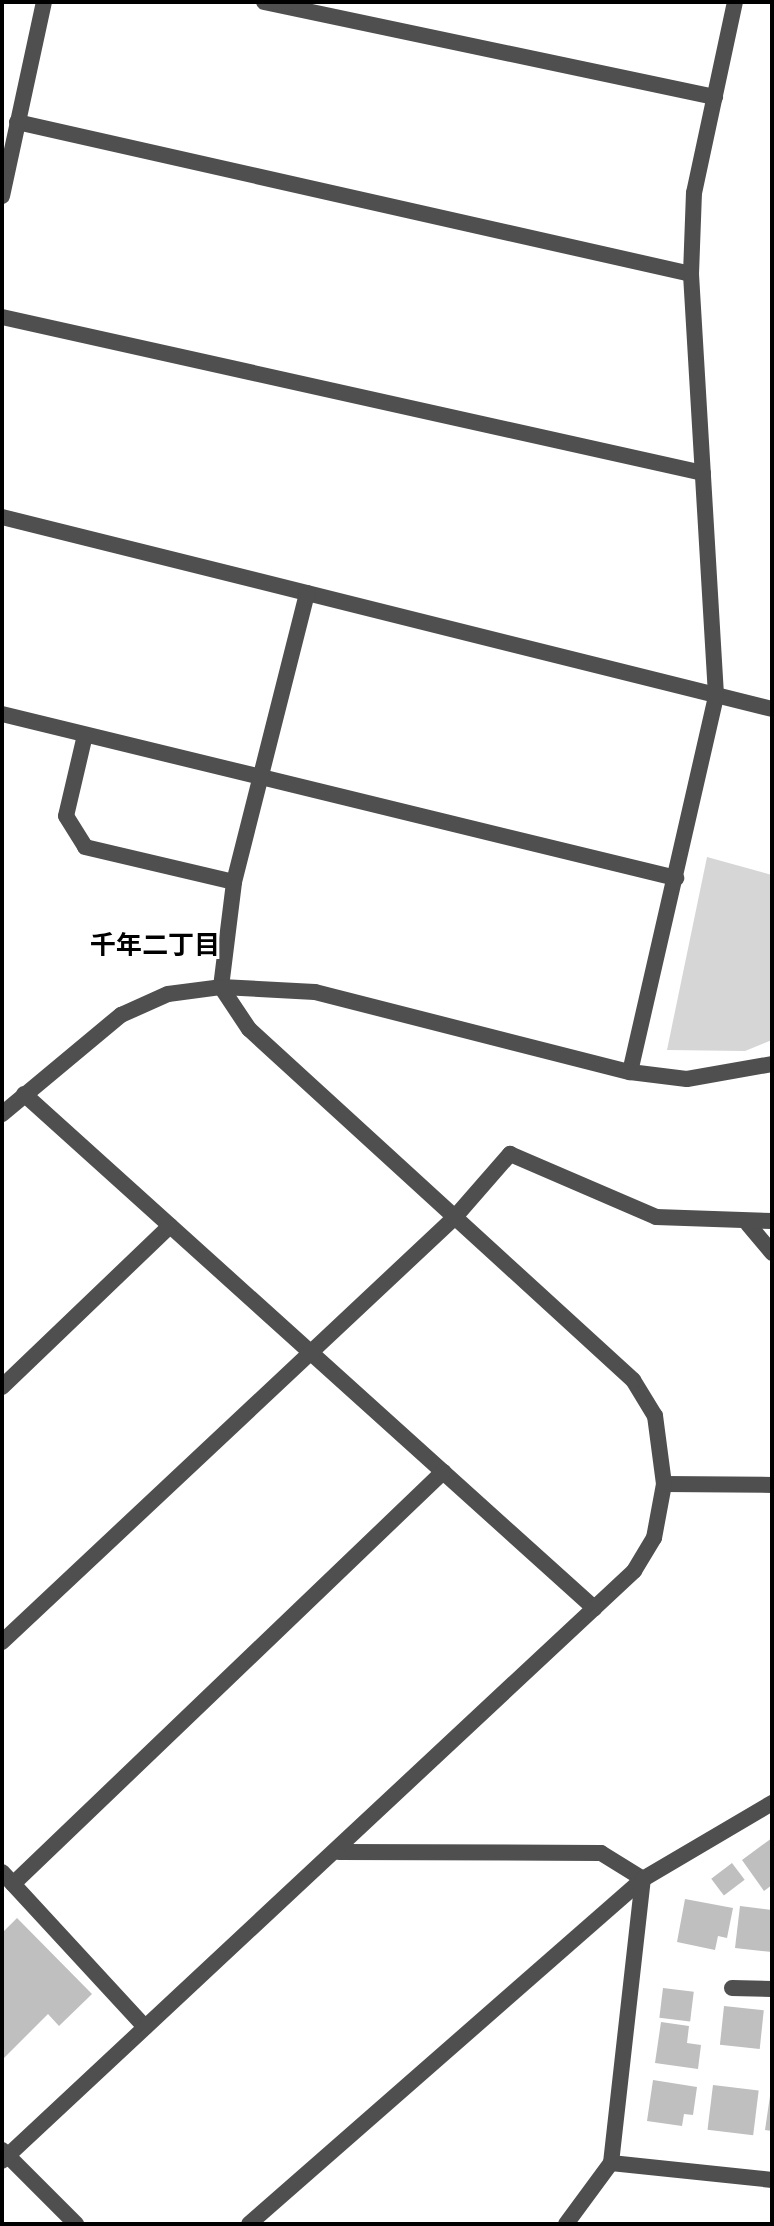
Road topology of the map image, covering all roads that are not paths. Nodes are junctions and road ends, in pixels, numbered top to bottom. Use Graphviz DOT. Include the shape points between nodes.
graph roads {
  1 [pos="44,2"];
  2 [pos="264,2"];
  3 [pos="735,2"];
  4 [pos="715,97"];
  5 [pos="17,122"];
  6 [pos="2,196"];
  7 [pos="691,274"];
  8 [pos="2,317"];
  9 [pos="703,473"];
  10 [pos="2,517"];
  11 [pos="307,593"];
  12 [pos="716,695"];
  13 [pos="772,709"];
  14 [pos="2,714"];
  15 [pos="85,735"];
  16 [pos="261,777"];
  17 [pos="676,878"];
  18 [pos="234,882"];
  19 [pos="221,987"];
  20 [pos="772,1064"];
  21 [pos="630,1072"];
  22 [pos="24,1094"];
  23 [pos="2,1114"];
  24 [pos="455,1217"];
  25 [pos="772,1221"];
  26 [pos="748,1224"];
  27 [pos="170,1226"];
  28 [pos="772,1253"];
  29 [pos="312,1354"];
  30 [pos="2,1387"];
  31 [pos="443,1472"];
  32 [pos="664,1484"];
  33 [pos="772,1485"];
  34 [pos="594,1608"];
  35 [pos="2,1642"];
  36 [pos="772,1803"];
  37 [pos="339,1852"];
  38 [pos="8,1878"];
  39 [pos="643,1879"];
  40 [pos="732,1988"];
  41 [pos="772,1989"];
  42 [pos="145,2027"];
  43 [pos="4,2156"];
  44 [pos="611,2163"];
  45 [pos="772,2180"];
  46 [pos="76,2224"];
  47 [pos="249,2224"];
  48 [pos="566,2224"];
  1 -- 5 [label="street"];
  2 -- 4 [label="street"];
  3 -- 4 [label="street"];
  4 -- 7 [label="street" via="694,193"];
  5 -- 6 [label="street"];
  5 -- 7 [label="street"];
  7 -- 9 [label="street"];
  8 -- 9 [label="street"];
  9 -- 12 [label="street"];
  10 -- 11 [label="street"];
  11 -- 12 [label="street"];
  11 -- 16 [label="street"];
  12 -- 13 [label="street"];
  12 -- 17 [label="street"];
  14 -- 15 [label="street"];
  15 -- 16 [label="street"];
  15 -- 18 [label="street" via="66,816 85,847"];
  16 -- 17 [label="street"];
  16 -- 18 [label="street"];
  17 -- 21 [label="street"];
  18 -- 19 [label="street"];
  19 -- 21 [label="street" via="315,992"];
  19 -- 22 [label="street" via="168,994 121,1015"];
  19 -- 24 [label="street" via="249,1029"];
  20 -- 21 [label="street" via="687,1079"];
  22 -- 23 [label="street"];
  22 -- 27 [label="street"];
  24 -- 26 [label="street" via="510,1154 656,1217"];
  24 -- 29 [label="street"];
  24 -- 32 [label="street" via="633,1380 655,1416"];
  25 -- 26 [label="street"];
  26 -- 28 [label="street"];
  27 -- 29 [label="street"];
  27 -- 30 [label="street"];
  29 -- 31 [label="street"];
  29 -- 35 [label="street"];
  31 -- 34 [label="street"];
  31 -- 38 [label="street"];
  32 -- 33 [label="street"];
  32 -- 34 [label="street" via="654,1538 634,1571"];
  34 -- 37 [label="street"];
  36 -- 39 [label="street"];
  37 -- 39 [label="street" via="601,1853"];
  37 -- 42 [label="street"];
  38 -- 42 [label="street"];
  39 -- 44 [label="street"];
  39 -- 47 [label="street"];
  40 -- 41 [label="street"];
  42 -- 43 [label="street"];
  43 -- 46 [label="street"];
  44 -- 45 [label="street"];
  44 -- 48 [label="street"];
}
